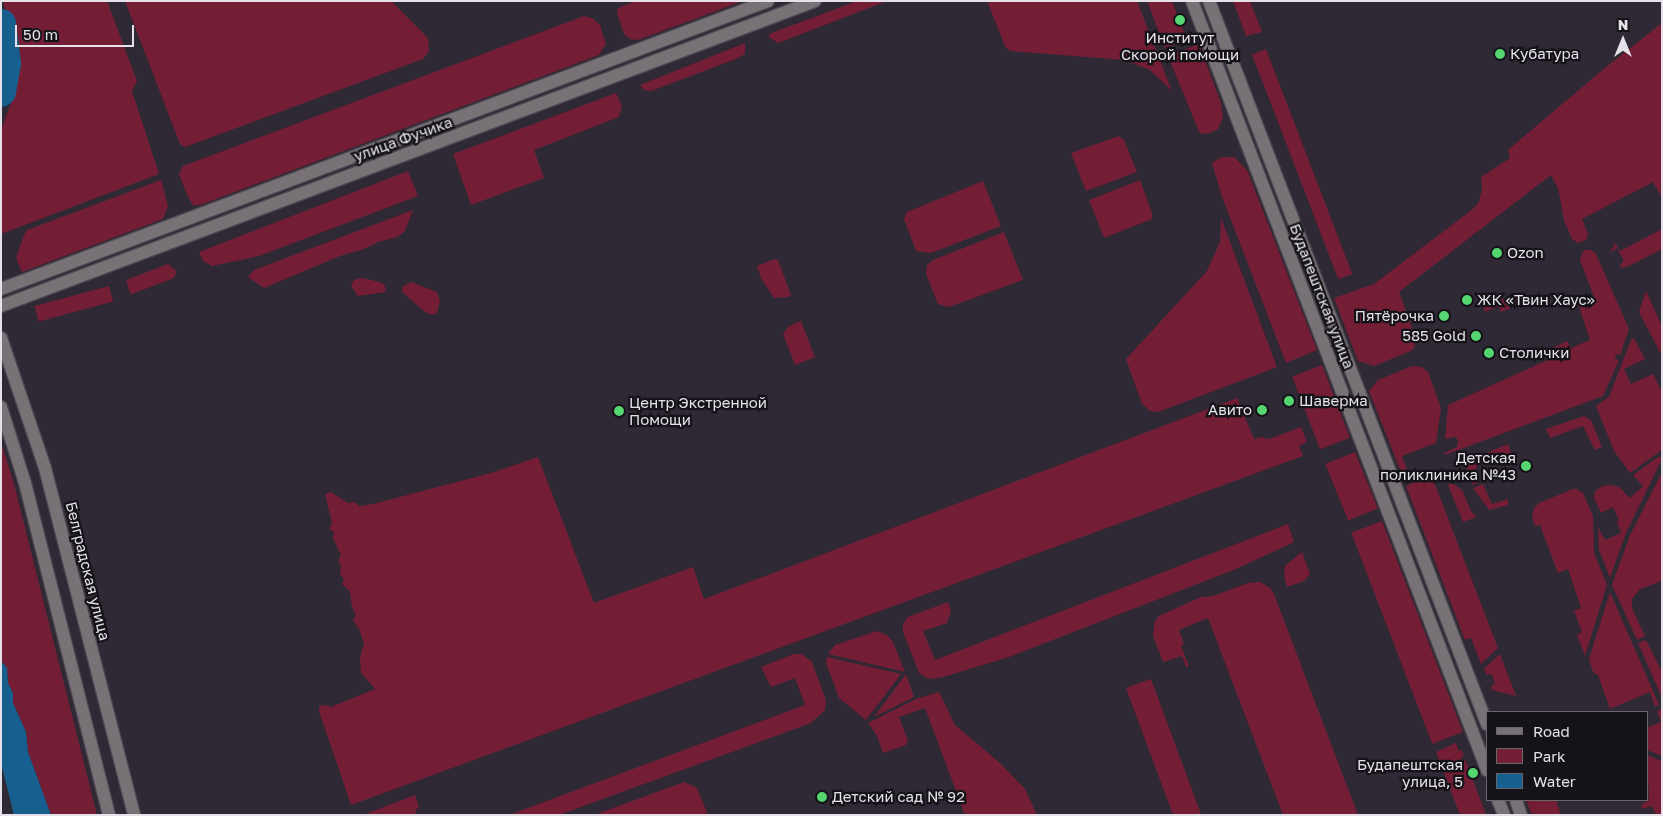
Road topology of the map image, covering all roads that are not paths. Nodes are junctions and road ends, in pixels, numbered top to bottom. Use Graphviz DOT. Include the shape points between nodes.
graph roads {
  1 [pos="768,1"];
  2 [pos="815,1"];
  3 [pos="1192,1"];
  4 [pos="1209,1"];
  5 [pos="1,289"];
  6 [pos="1,306"];
  7 [pos="1,338"];
  8 [pos="1,408"];
  9 [pos="1486,721"];
  10 [pos="1486,767"];
  11 [pos="1498,801"];
  12 [pos="1516,801"];
  13 [pos="109,815"];
  14 [pos="134,815"];
  15 [pos="1504,815"];
  16 [pos="1521,815"];
  1 -- 5 [label="street, улица Фучика"];
  2 -- 6 [label="street, улица Фучика"];
  3 -- 10 [label="street, Будапештская улица"];
  4 -- 9 [label="street, Будапештская улица"];
  7 -- 14 [label="street, Белградская улица" via="49,485"];
  8 -- 13 [label="street" via="37,527"];
  11 -- 15 [label="street"];
  12 -- 16 [label="street"];
}
